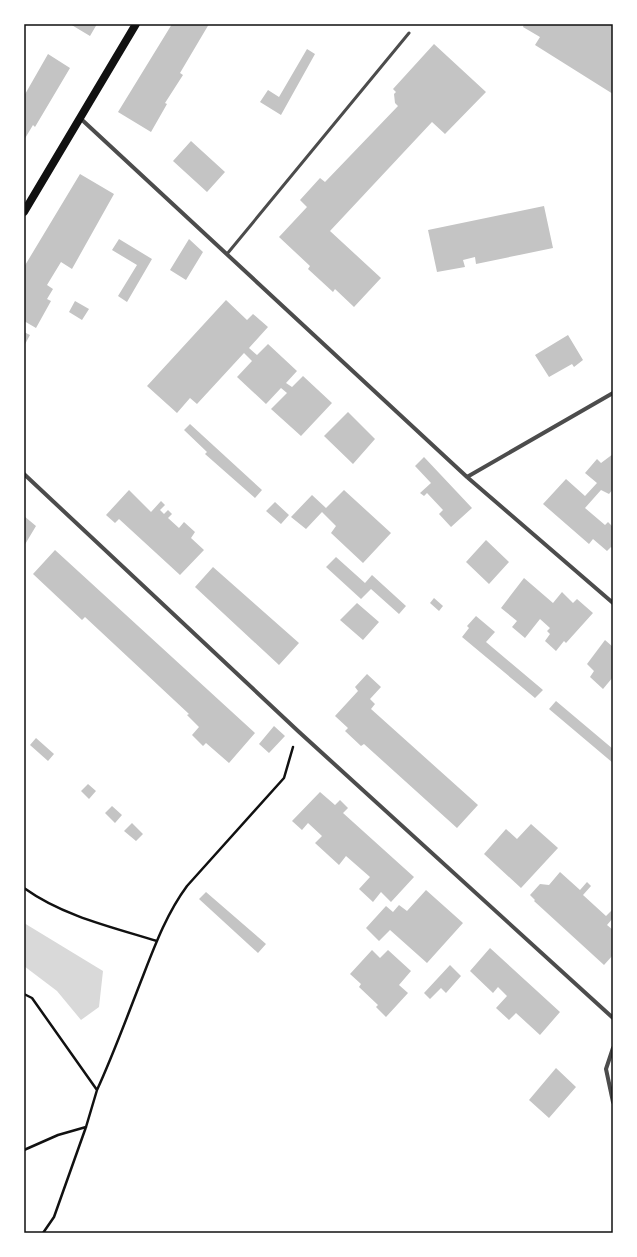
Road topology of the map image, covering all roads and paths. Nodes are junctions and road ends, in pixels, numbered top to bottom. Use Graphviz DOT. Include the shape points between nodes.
graph roads {
  1 [pos="136,24"];
  2 [pos="409,34"];
  3 [pos="80,118"];
  4 [pos="24,212"];
  5 [pos="227,254"];
  6 [pos="613,393"];
  7 [pos="24,474"];
  8 [pos="467,477"];
  9 [pos="613,603"];
  10 [pos="298,730"];
  11 [pos="24,888"];
  12 [pos="157,941"];
  13 [pos="24,994"];
  14 [pos="613,1018"];
  15 [pos="613,1048"];
  16 [pos="97,1090"];
  17 [pos="613,1102"];
  18 [pos="86,1127"];
  19 [pos="24,1150"];
  20 [pos="43,1233"];
  1 -- 3 [label="main road"];
  2 -- 5 [label="lane"];
  3 -- 4 [label="main road"];
  3 -- 5 [label="street"];
  5 -- 8 [label="street"];
  6 -- 8 [label="street"];
  7 -- 10 [label="street"];
  8 -- 9 [label="street"];
  10 -- 12 [label="path" via="284,778 187,886 173,904"];
  10 -- 14 [label="street"];
  11 -- 12 [label="path" via="43,902 73,914"];
  12 -- 16 [label="path"];
  13 -- 16 [label="path" via="32,998"];
  15 -- 17 [label="street" via="606,1069"];
  16 -- 18 [label="path"];
  18 -- 19 [label="path" via="58,1135"];
  18 -- 20 [label="path" via="54,1217"];
}
